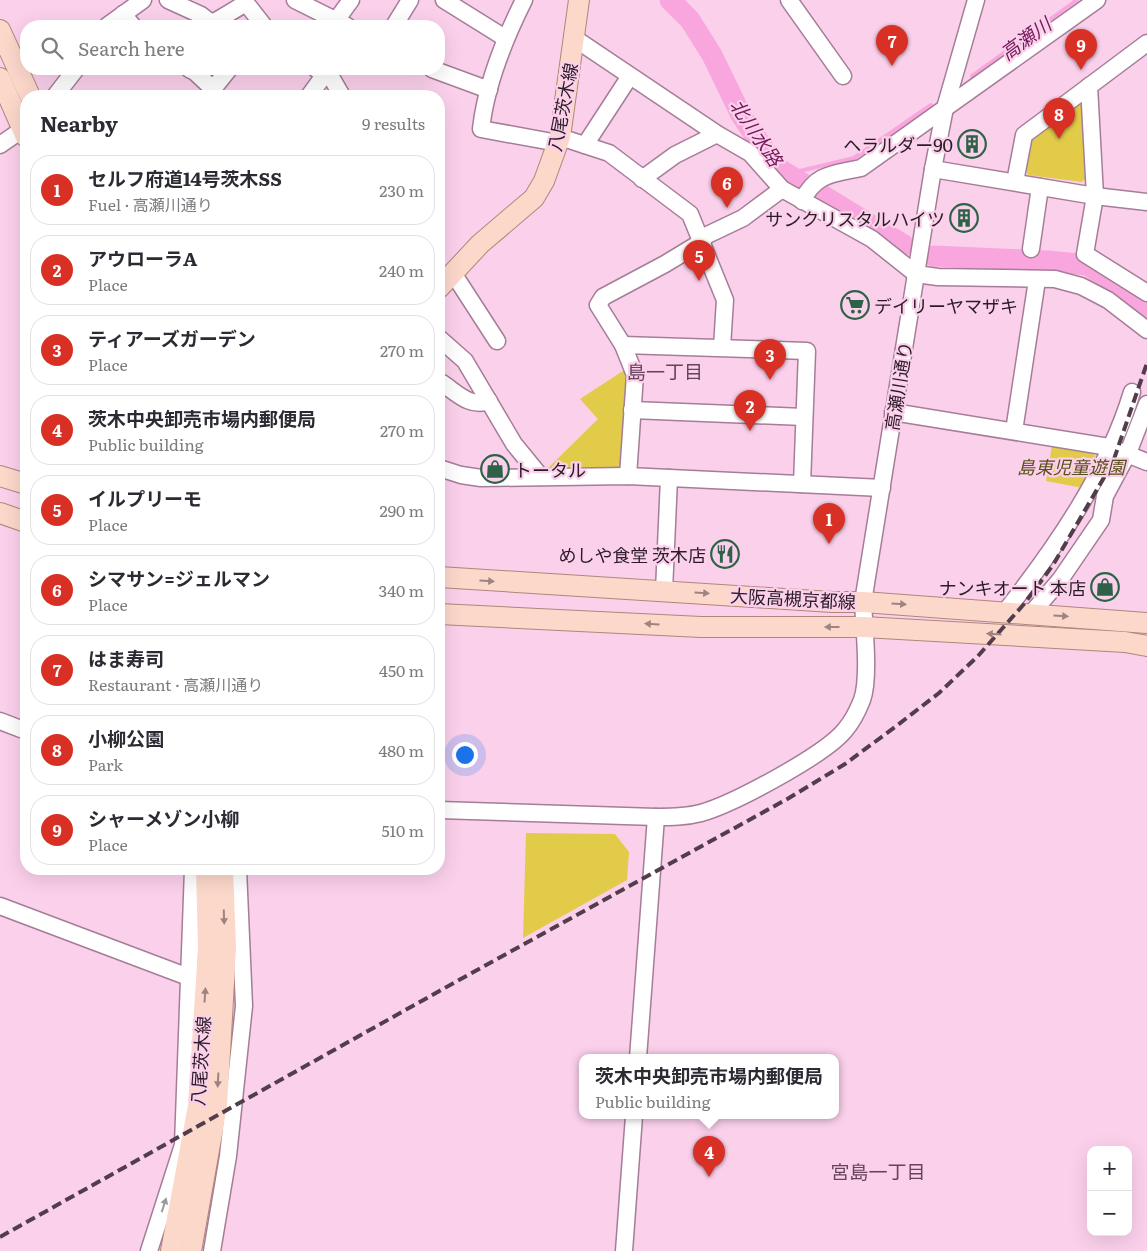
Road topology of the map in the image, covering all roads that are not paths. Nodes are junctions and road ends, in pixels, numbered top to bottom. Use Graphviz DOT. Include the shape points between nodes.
graph roads {
  1 [pos="143,0"];
  2 [pos="168,0"];
  3 [pos="295,0"];
  4 [pos="351,0"];
  5 [pos="410,0"];
  6 [pos="524,0"];
  7 [pos="579,0"];
  8 [pos="788,0"];
  9 [pos="976,0"];
  10 [pos="1097,0"];
  11 [pos="452,2"];
  12 [pos="128,20"];
  13 [pos="207,20"];
  14 [pos="218,20"];
  15 [pos="259,20"];
  16 [pos="331,20"];
  17 [pos="340,20"];
  18 [pos="398,20"];
  19 [pos="0,30"];
  20 [pos="505,38"];
  21 [pos="574,38"];
  22 [pos="1147,44"];
  23 [pos="20,74"];
  24 [pos="445,74"];
  25 [pos="20,75"];
  26 [pos="71,75"];
  27 [pos="198,75"];
  28 [pos="224,75"];
  29 [pos="318,75"];
  30 [pos="325,75"];
  31 [pos="630,76"];
  32 [pos="843,76"];
  33 [pos="0,78"];
  34 [pos="1089,86"];
  35 [pos="27,90"];
  36 [pos="60,90"];
  37 [pos="312,90"];
  38 [pos="339,90"];
  39 [pos="489,90"];
  40 [pos="946,108"];
  41 [pos="20,120"];
  42 [pos="20,134"];
  43 [pos="717,134"];
  44 [pos="559,140"];
  45 [pos="0,145"];
  46 [pos="584,145"];
  47 [pos="933,169"];
  48 [pos="642,178"];
  49 [pos="1015,182"];
  50 [pos="1040,187"];
  51 [pos="782,189"];
  52 [pos="806,193"];
  53 [pos="1095,196"];
  54 [pos="1147,202"];
  55 [pos="702,240"];
  56 [pos="1031,249"];
  57 [pos="453,273"];
  58 [pos="916,274"];
  59 [pos="1037,280"];
  60 [pos="445,282"];
  61 [pos="1147,293"];
  62 [pos="1147,330"];
  63 [pos="497,341"];
  64 [pos="445,343"];
  65 [pos="623,345"];
  66 [pos="722,347"];
  67 [pos="445,385"];
  68 [pos="1132,392"];
  69 [pos="490,401"];
  70 [pos="1147,404"];
  71 [pos="632,410"];
  72 [pos="893,412"];
  73 [pos="804,416"];
  74 [pos="1014,431"];
  75 [pos="1109,447"];
  76 [pos="1128,453"];
  77 [pos="1147,462"];
  78 [pos="445,470"];
  79 [pos="0,476"];
  80 [pos="628,476"];
  81 [pos="541,477"];
  82 [pos="669,478"];
  83 [pos="20,482"];
  84 [pos="802,484"];
  85 [pos="882,488"];
  86 [pos="0,513"];
  87 [pos="20,520"];
  88 [pos="445,577"];
  89 [pos="664,590"];
  90 [pos="863,602"];
  91 [pos="1005,612"];
  92 [pos="445,614"];
  93 [pos="1031,614"];
  94 [pos="1147,622"];
  95 [pos="864,627"];
  96 [pos="1147,646"];
  97 [pos="0,721"];
  98 [pos="20,729"];
  99 [pos="445,810"];
  100 [pos="656,817"];
  101 [pos="205,875"];
  102 [pos="207,875"];
  103 [pos="238,875"];
  104 [pos="0,906"];
  105 [pos="190,978"];
  106 [pos="638,1054"];
  107 [pos="634,1119"];
  108 [pos="194,1184"];
  109 [pos="149,1251"];
  110 [pos="171,1251"];
  111 [pos="190,1251"];
  112 [pos="212,1251"];
  113 [pos="624,1251"];
  1 -- 12 [label="street"];
  2 -- 13 [label="street"];
  3 -- 16 [label="street"];
  4 -- 17 [label="street"];
  5 -- 18 [label="street"];
  6 -- 20 [label="street"];
  7 -- 21 [label="main road, 八尾茨木線"];
  8 -- 32 [label="street"];
  9 -- 40 [label="street, 高瀬川通り"];
  10 -- 40 [label="street"];
  11 -- 20 [label="street"];
  14 -- 15 [label="street" via="246,3"];
  19 -- 23 [label="main road"];
  20 -- 39 [label="street"];
  21 -- 31 [label="street"];
  21 -- 44 [label="main road, 八尾茨木線"];
  22 -- 34 [label="street"];
  24 -- 39 [label="street"];
  25 -- 35 [label="main road"];
  26 -- 36 [label="street"];
  27 -- 28 [label="street" via="213,89"];
  29 -- 37 [label="street"];
  30 -- 38 [label="street"];
  31 -- 43 [label="street"];
  31 -- 46 [label="street"];
  33 -- 41 [label="main road"];
  34 -- 49 [label="street" via="1024,135"];
  34 -- 53 [label="street"];
  39 -- 44 [label="street" via="481,129"];
  40 -- 47 [label="street, 高瀬川通り"];
  40 -- 52 [label="street" via="861,168 823,176"];
  42 -- 45 [label="street"];
  43 -- 48 [label="street" via="675,154"];
  43 -- 51 [label="street" via="750,153"];
  44 -- 46 [label="street"];
  44 -- 57 [label="main road, 八尾茨木線" via="534,198 480,244"];
  46 -- 48 [label="street" via="609,153"];
  47 -- 49 [label="street"];
  47 -- 58 [label="street, 高瀬川通り"];
  48 -- 55 [label="street" via="690,214"];
  49 -- 50 [label="street"];
  50 -- 53 [label="street"];
  50 -- 56 [label="street"];
  51 -- 52 [label="street"];
  51 -- 55 [label="street" via="743,218"];
  52 -- 58 [label="street"];
  53 -- 54 [label="street"];
  53 -- 61 [label="street" via="1085,254"];
  55 -- 65 [label="street" via="603,297 598,306"];
  55 -- 66 [label="street" via="725,300"];
  57 -- 60 [label="main road, 八尾茨木線"];
  57 -- 63 [label="street"];
  58 -- 59 [label="street"];
  58 -- 72 [label="street, 高瀬川通り"];
  59 -- 62 [label="street" via="1054,279 1081,286 1108,300"];
  59 -- 74 [label="street"];
  64 -- 69 [label="street" via="465,361"];
  65 -- 66 [label="street"];
  65 -- 71 [label="street" via="634,375"];
  66 -- 73 [label="street" via="807,351"];
  67 -- 69 [label="street" via="470,402"];
  68 -- 75 [label="street"];
  69 -- 81 [label="street" via="514,444"];
  70 -- 76 [label="street"];
  71 -- 73 [label="street"];
  71 -- 80 [label="street"];
  72 -- 74 [label="street"];
  72 -- 85 [label="street, 高瀬川通り"];
  73 -- 84 [label="street"];
  74 -- 75 [label="street"];
  75 -- 76 [label="street"];
  75 -- 91 [label="street" via="1062,533"];
  76 -- 77 [label="street"];
  76 -- 93 [label="street" via="1105,496 1101,520 1091,538"];
  78 -- 81 [label="street" via="471,477"];
  79 -- 83 [label="main road"];
  80 -- 81 [label="street"];
  80 -- 82 [label="street"];
  82 -- 84 [label="street"];
  82 -- 89 [label="street"];
  84 -- 85 [label="street"];
  85 -- 90 [label="street, 高瀬川通り"];
  86 -- 87 [label="main road"];
  88 -- 89 [label="main road, 大阪高槻京都線, one-way"];
  89 -- 90 [label="main road, 大阪高槻京都線, one-way"];
  90 -- 91 [label="main road, 大阪高槻京都線, one-way"];
  90 -- 95 [label="street, 高瀬川通り"];
  91 -- 93 [label="main road, 大阪高槻京都線"];
  95 -- 92 [label="main road, 大阪高槻京都線, one-way" via="700,627"];
  93 -- 94 [label="main road, 大阪高槻京都線, one-way"];
  96 -- 95 [label="main road, 大阪高槻京都線, one-way" via="1125,642"];
  95 -- 100 [label="street, 高瀬川通り" via="863,698 846,730 834,741 721,806 685,816"];
  97 -- 98 [label="street"];
  99 -- 100 [label="street, 高瀬川通り"];
  100 -- 106 [label="street"];
  101 -- 105 [label="street"];
  102 -- 108 [label="main road, 八尾茨木線" via="226,948 217,1106"];
  103 -- 112 [label="street" via="244,1006 228,1156"];
  104 -- 105 [label="street"];
  109 -- 105 [label="street, one-way" via="183,1145"];
  107 -- 113 [label="street"];
  108 -- 110 [label="main road, 八尾茨木線"];
  108 -- 111 [label="main road, 八尾茨木線"];
}
